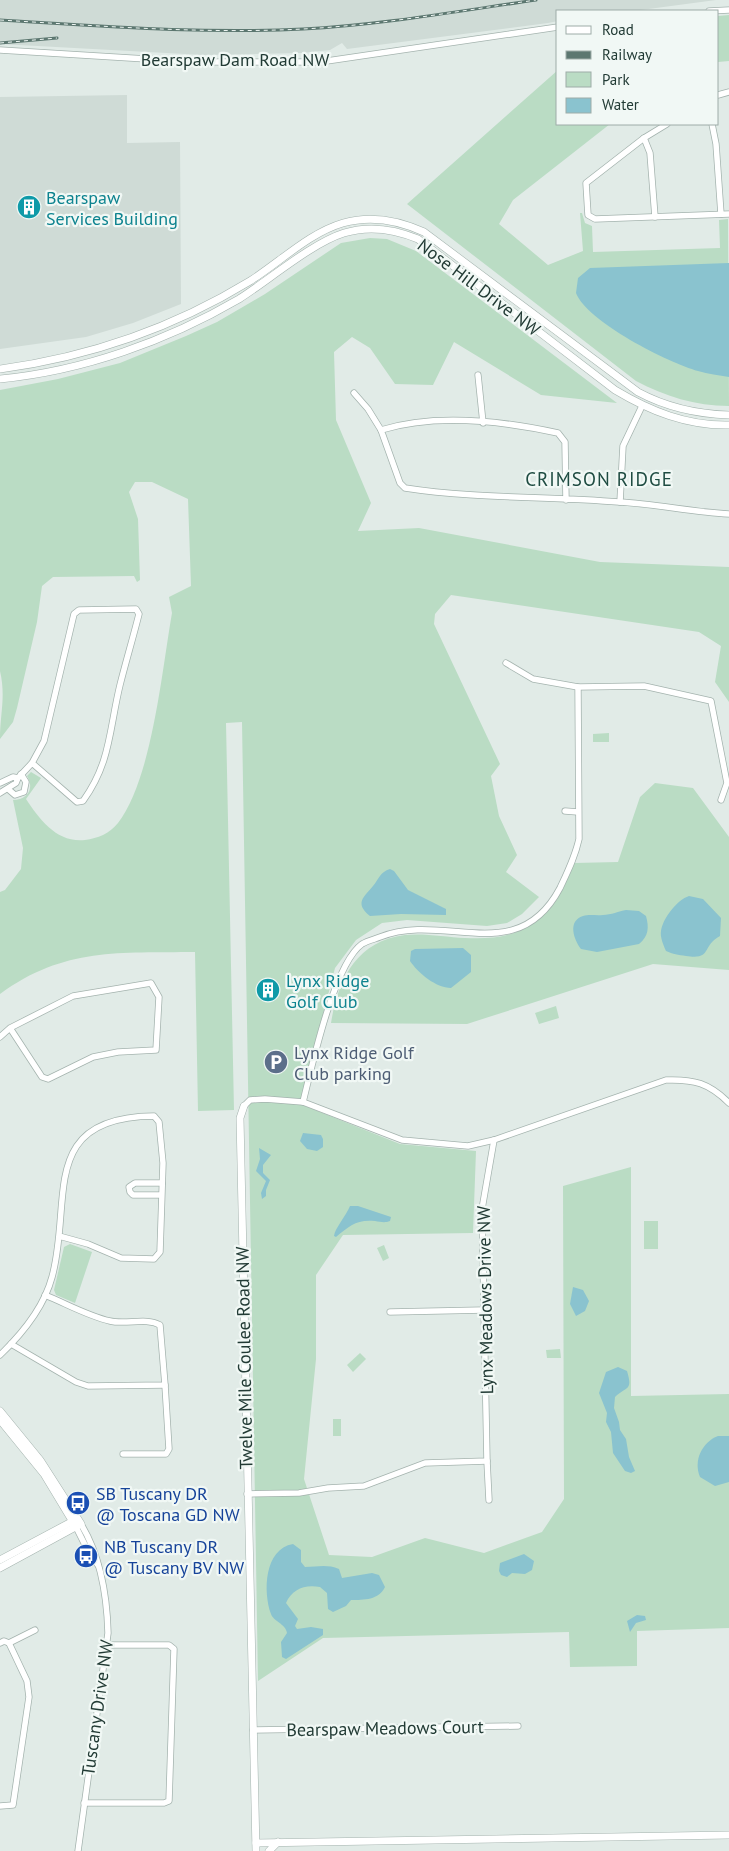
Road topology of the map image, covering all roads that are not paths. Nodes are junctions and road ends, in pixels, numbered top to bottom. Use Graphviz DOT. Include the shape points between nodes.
graph roads {
  1 [pos="556,27"];
  2 [pos="0,50"];
  3 [pos="665,125"];
  4 [pos="712,125"];
  5 [pos="644,138"];
  6 [pos="721,214"];
  7 [pos="729,214"];
  8 [pos="655,217"];
  9 [pos="0,369"];
  10 [pos="478,375"];
  11 [pos="0,379"];
  12 [pos="354,393"];
  13 [pos="647,397"];
  14 [pos="642,406"];
  15 [pos="729,415"];
  16 [pos="483,422"];
  17 [pos="729,426"];
  18 [pos="381,430"];
  19 [pos="566,500"];
  20 [pos="620,502"];
  21 [pos="729,514"];
  22 [pos="506,663"];
  23 [pos="578,687"];
  24 [pos="32,763"];
  25 [pos="20,776"];
  26 [pos="0,783"];
  27 [pos="8,789"];
  28 [pos="0,793"];
  29 [pos="721,800"];
  30 [pos="564,811"];
  31 [pos="578,812"];
  32 [pos="10,1028"];
  33 [pos="0,1037"];
  34 [pos="303,1102"];
  35 [pos="729,1103"];
  36 [pos="244,1106"];
  37 [pos="494,1140"];
  38 [pos="162,1182"];
  39 [pos="161,1195"];
  40 [pos="59,1236"];
  41 [pos="45,1295"];
  42 [pos="484,1310"];
  43 [pos="390,1312"];
  44 [pos="11,1344"];
  45 [pos="0,1356"];
  46 [pos="165,1386"];
  47 [pos="0,1411"];
  48 [pos="0,1420"];
  49 [pos="123,1454"];
  50 [pos="487,1461"];
  51 [pos="247,1494"];
  52 [pos="489,1500"];
  53 [pos="77,1523"];
  54 [pos="0,1560"];
  55 [pos="0,1568"];
  56 [pos="35,1630"];
  57 [pos="0,1643"];
  58 [pos="9,1643"];
  59 [pos="107,1645"];
  60 [pos="518,1726"];
  61 [pos="253,1730"];
  62 [pos="84,1803"];
  63 [pos="0,1806"];
  64 [pos="729,1835"];
  65 [pos="278,1842"];
  66 [pos="256,1843"];
  67 [pos="78,1851"];
  68 [pos="256,1851"];
  69 [pos="269,1851"];
  1 -- 2 [label="street, Bearspaw Dam Road NW" via="320,62 195,62"];
  3 -- 5 [label="street"];
  4 -- 6 [label="street"];
  5 -- 8 [label="street" via="650,153"];
  5 -- 8 [label="street" via="586,183 588,215 595,219"];
  6 -- 7 [label="street"];
  6 -- 8 [label="street"];
  9 -- 13 [label="street, Nose Hill Drive NW" via="74,355 158,328 249,281 323,231 352,221 374,219 397,222 424,232 625,384"];
  10 -- 16 [label="street"];
  11 -- 14 [label="street, Nose Hill Drive NW" via="82,364 152,340 237,300 334,237 352,231 381,229 418,239 615,390"];
  12 -- 18 [label="street"];
  13 -- 14 [label="street"];
  13 -- 15 [label="street, Nose Hill Drive NW" via="688,411"];
  14 -- 17 [label="street, Nose Hill Drive NW" via="694,422"];
  14 -- 20 [label="street" via="623,446"];
  16 -- 18 [label="street" via="424,423"];
  16 -- 19 [label="street" via="556,432 563,436"];
  18 -- 19 [label="street" via="401,485 405,488 505,498"];
  19 -- 20 [label="street"];
  20 -- 21 [label="street"];
  22 -- 23 [label="street" via="533,679"];
  23 -- 29 [label="street" via="644,686 711,701 727,783"];
  23 -- 31 [label="street"];
  24 -- 24 [label="street" via="44,741 74,614 79,610 136,609 139,614 107,752 95,783 82,801 77,802"];
  24 -- 25 [label="street"];
  25 -- 26 [label="street"];
  25 -- 27 [label="street"];
  25 -- 27 [label="street" via="26,782 24,792 15,795"];
  27 -- 28 [label="street"];
  30 -- 31 [label="street"];
  31 -- 34 [label="street" via="579,839 575,858 550,906 534,922 493,934 412,928 362,944 342,971 320,1036"];
  32 -- 32 [label="street" via="82,994 151,983 159,997 156,1050 93,1057 48,1078 42,1077"];
  32 -- 33 [label="street"];
  34 -- 36 [label="street" via="250,1100"];
  34 -- 37 [label="street" via="402,1140 468,1146"];
  35 -- 37 [label="street" via="702,1083 666,1080"];
  36 -- 51 [label="street, Twelve Mile Coulee Road NW" via="240,1118"];
  37 -- 42 [label="street, Lynx Meadows Drive NW" via="482,1209"];
  38 -- 39 [label="street"];
  38 -- 39 [label="street" via="130,1187 133,1195"];
  38 -- 40 [label="street" via="159,1122 154,1116 119,1119 100,1126 79,1144 67,1166"];
  39 -- 40 [label="street" via="160,1252 154,1259 121,1258"];
  40 -- 41 [label="street" via="52,1278"];
  41 -- 44 [label="street"];
  41 -- 46 [label="street" via="113,1322 154,1322 160,1325"];
  42 -- 43 [label="street"];
  42 -- 50 [label="street, Lynx Meadows Drive NW"];
  44 -- 45 [label="street"];
  44 -- 46 [label="street" via="88,1386"];
  46 -- 49 [label="street" via="169,1449 166,1454"];
  47 -- 53 [label="street, Tuscany Drive NW" via="44,1465"];
  48 -- 53 [label="street, Tuscany Drive NW"];
  50 -- 51 [label="street" via="425,1463 364,1486 299,1494"];
  50 -- 52 [label="street, Lynx Meadows Drive NW"];
  51 -- 61 [label="street, Twelve Mile Coulee Road NW"];
  53 -- 54 [label="street"];
  53 -- 55 [label="street"];
  53 -- 59 [label="street, Tuscany Drive NW" via="90,1555 98,1565 108,1611"];
  56 -- 58 [label="street"];
  57 -- 58 [label="street"];
  58 -- 63 [label="street" via="26,1681 29,1697 13,1805"];
  59 -- 62 [label="street, Tuscany Drive NW"];
  59 -- 62 [label="street" via="169,1645 174,1649 169,1801"];
  60 -- 61 [label="street, Bearspaw Meadows Court"];
  61 -- 66 [label="street, Twelve Mile Coulee Road NW"];
  62 -- 67 [label="street, Tuscany Drive NW"];
  64 -- 65 [label="street"];
  65 -- 66 [label="street"];
  65 -- 69 [label="street"];
  66 -- 68 [label="street, Twelve Mile Coulee Road NW"];
}
